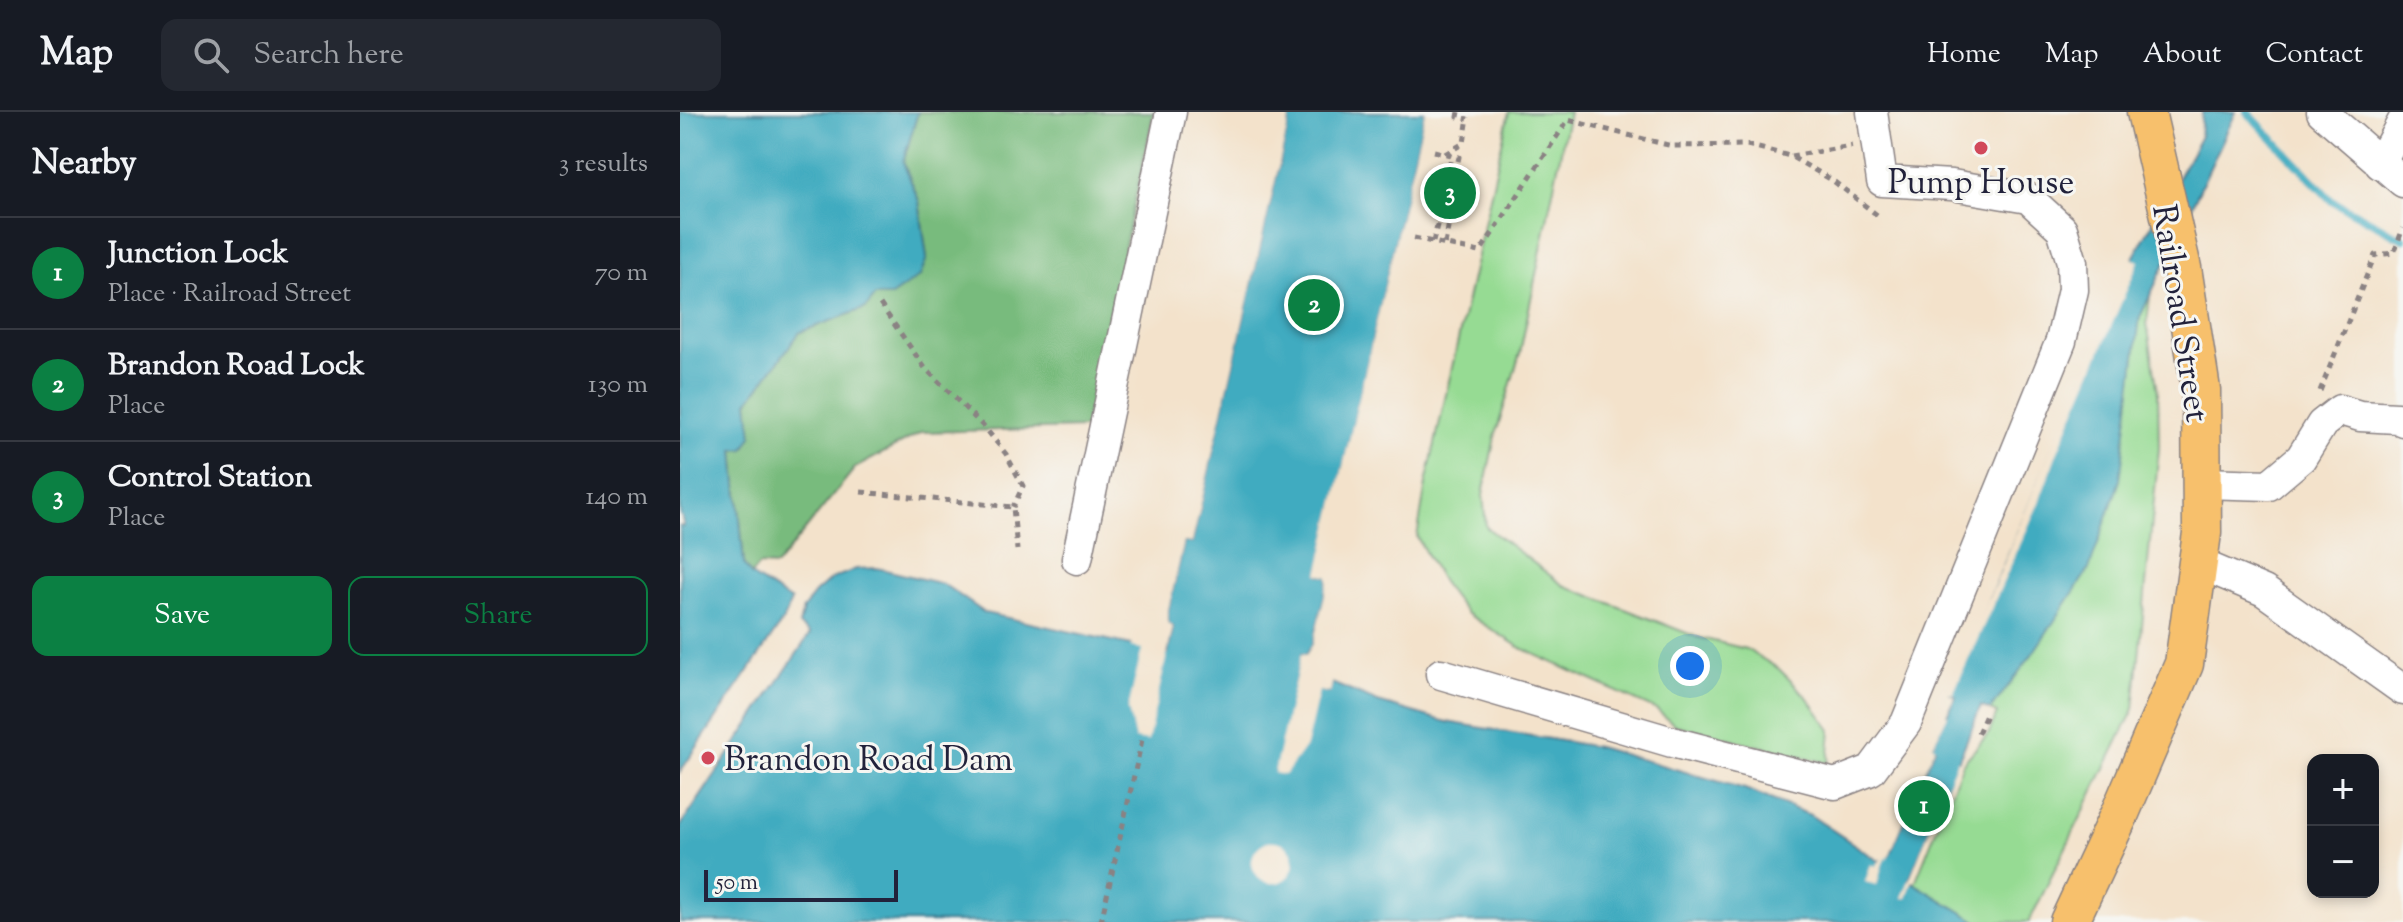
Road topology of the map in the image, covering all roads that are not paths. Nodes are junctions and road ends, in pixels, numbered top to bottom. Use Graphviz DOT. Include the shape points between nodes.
graph roads {
  1 [pos="1171,112"];
  2 [pos="1872,112"];
  3 [pos="2146,112"];
  4 [pos="2322,112"];
  5 [pos="2403,121"];
  6 [pos="2392,173"];
  7 [pos="2403,421"];
  8 [pos="2202,483"];
  9 [pos="1077,559"];
  10 [pos="2198,563"];
  11 [pos="1441,674"];
  12 [pos="2403,690"];
  13 [pos="2069,922"];
  1 -- 9 [label="street"];
  2 -- 11 [label="street" via="1882,181 1952,185 2028,198 2062,229 2073,290 2061,341 1906,723 1871,770 1835,784"];
  3 -- 8 [label="main road, Railroad Street" via="2182,268 2201,390"];
  4 -- 6 [label="street"];
  5 -- 6 [label="street"];
  7 -- 8 [label="street" via="2340,410 2322,424 2301,458 2269,485"];
  8 -- 10 [label="main road, Railroad Street"];
  10 -- 12 [label="street" via="2264,591"];
  10 -- 13 [label="main road, Railroad Street" via="2184,664"];
}
